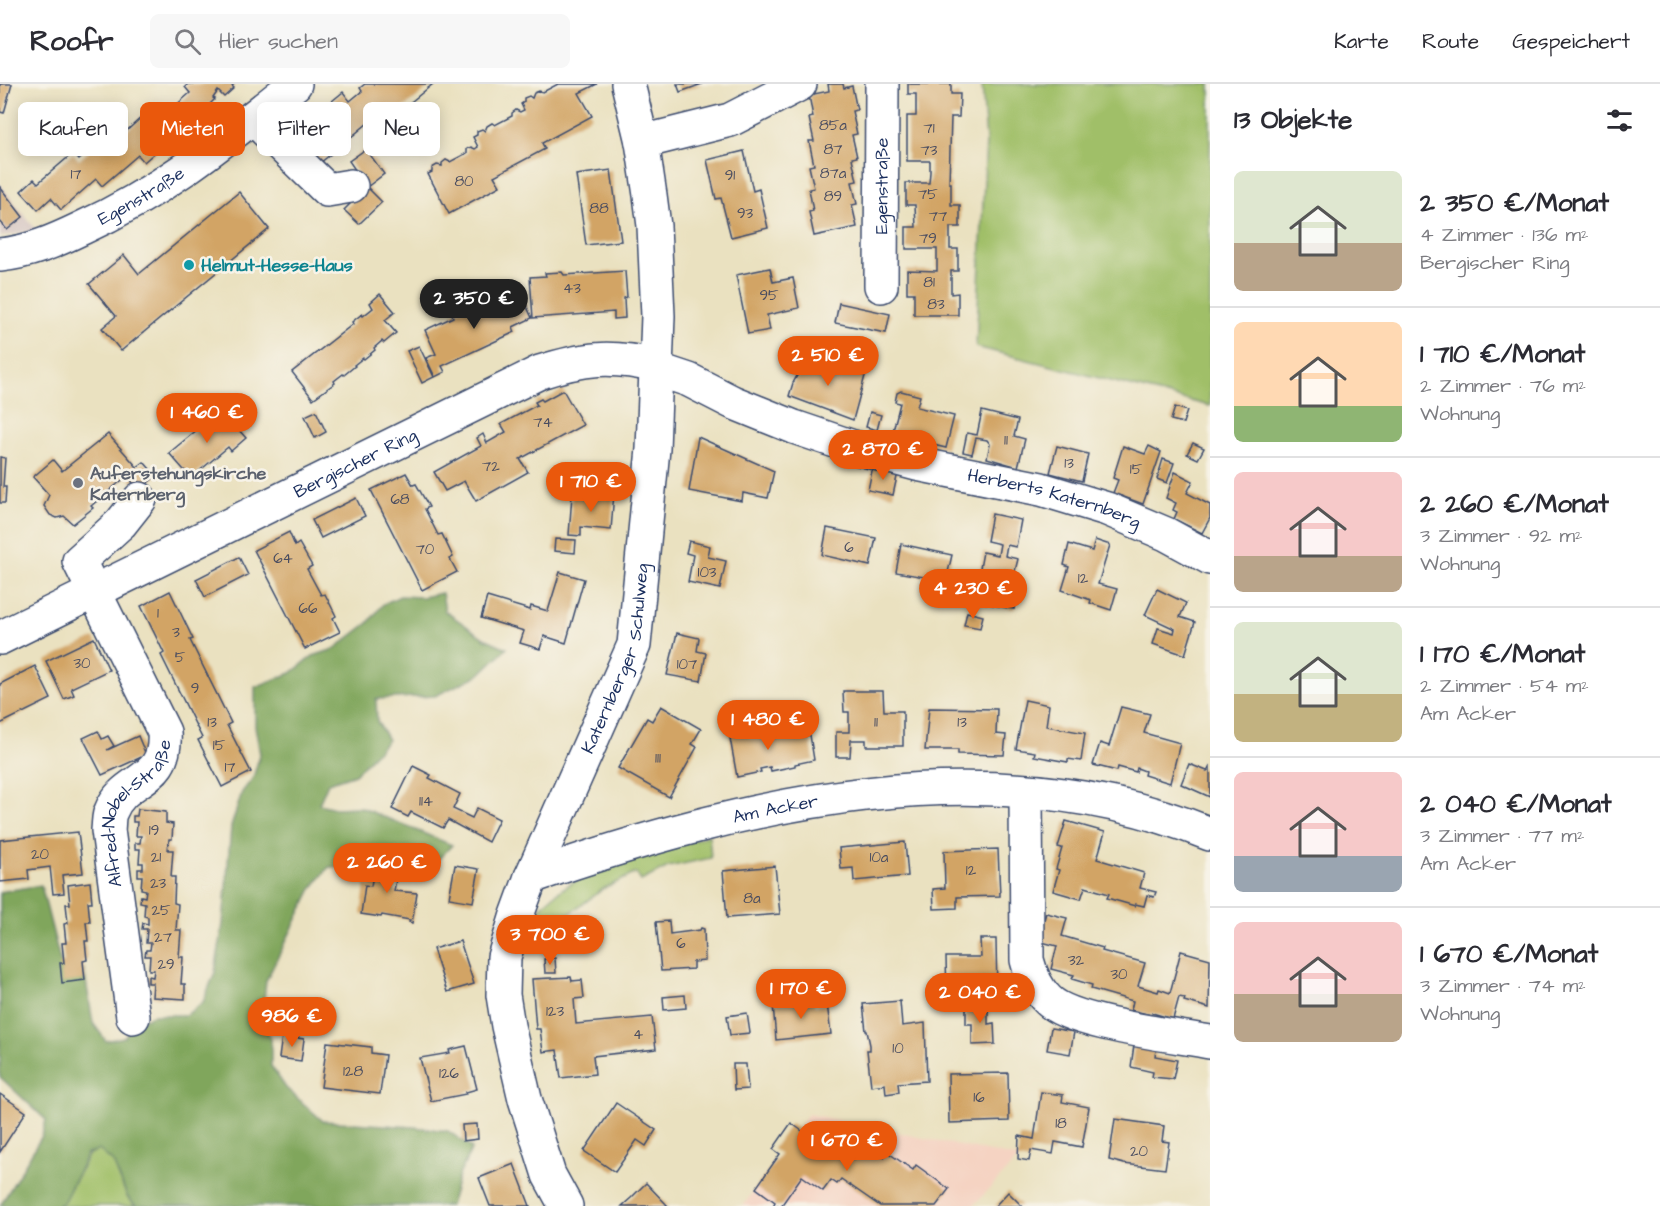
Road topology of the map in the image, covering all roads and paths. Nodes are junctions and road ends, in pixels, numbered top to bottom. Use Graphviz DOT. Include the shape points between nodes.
graph roads {
  1 [pos="295,84"];
  2 [pos="628,84"];
  3 [pos="800,84"];
  4 [pos="882,84"];
  5 [pos="253,118"];
  6 [pos="642,142"];
  7 [pos="351,186"];
  8 [pos="0,255"];
  9 [pos="880,286"];
  10 [pos="656,368"];
  11 [pos="140,499"];
  12 [pos="1210,558"];
  13 [pos="94,591"];
  14 [pos="0,638"];
  15 [pos="1026,792"];
  16 [pos="1210,834"];
  17 [pos="531,877"];
  18 [pos="133,1017"];
  19 [pos="1210,1042"];
  20 [pos="566,1206"];
  1 -- 5 [label="street, Egenstraße"];
  2 -- 6 [label="street, Katernberger Schulweg"];
  3 -- 6 [label="street" via="730,120"];
  4 -- 9 [label="street, Egenstraße"];
  5 -- 7 [label="street" via="327,190"];
  5 -- 8 [label="street, Egenstraße" via="176,177 111,215 48,244"];
  6 -- 10 [label="street, Katernberger Schulweg" via="654,226"];
  10 -- 12 [label="street, Herberts Katernberg" via="794,427 853,447 1041,489 1107,509"];
  10 -- 13 [label="street, Bergischer Ring" via="627,359 597,360 572,362 540,372"];
  10 -- 17 [label="street, Katernberger Schulweg" via="653,449 634,645"];
  11 -- 13 [label="street, Alfred-Nobel-Straße" via="122,523 79,561"];
  13 -- 14 [label="street, Bergischer Ring"];
  13 -- 18 [label="street, Alfred-Nobel-Straße" via="164,732 166,749 146,778 124,792 110,813 108,830"];
  15 -- 16 [label="street, Am Acker" via="1071,795 1120,806"];
  15 -- 17 [label="street, Am Acker" via="924,789 798,803 646,839"];
  15 -- 19 [label="street" via="1027,960 1039,989 1055,1006 1092,1020"];
  17 -- 20 [label="street, Katernberger Schulweg" via="504,957 503,995 525,1099 549,1175"];
}
